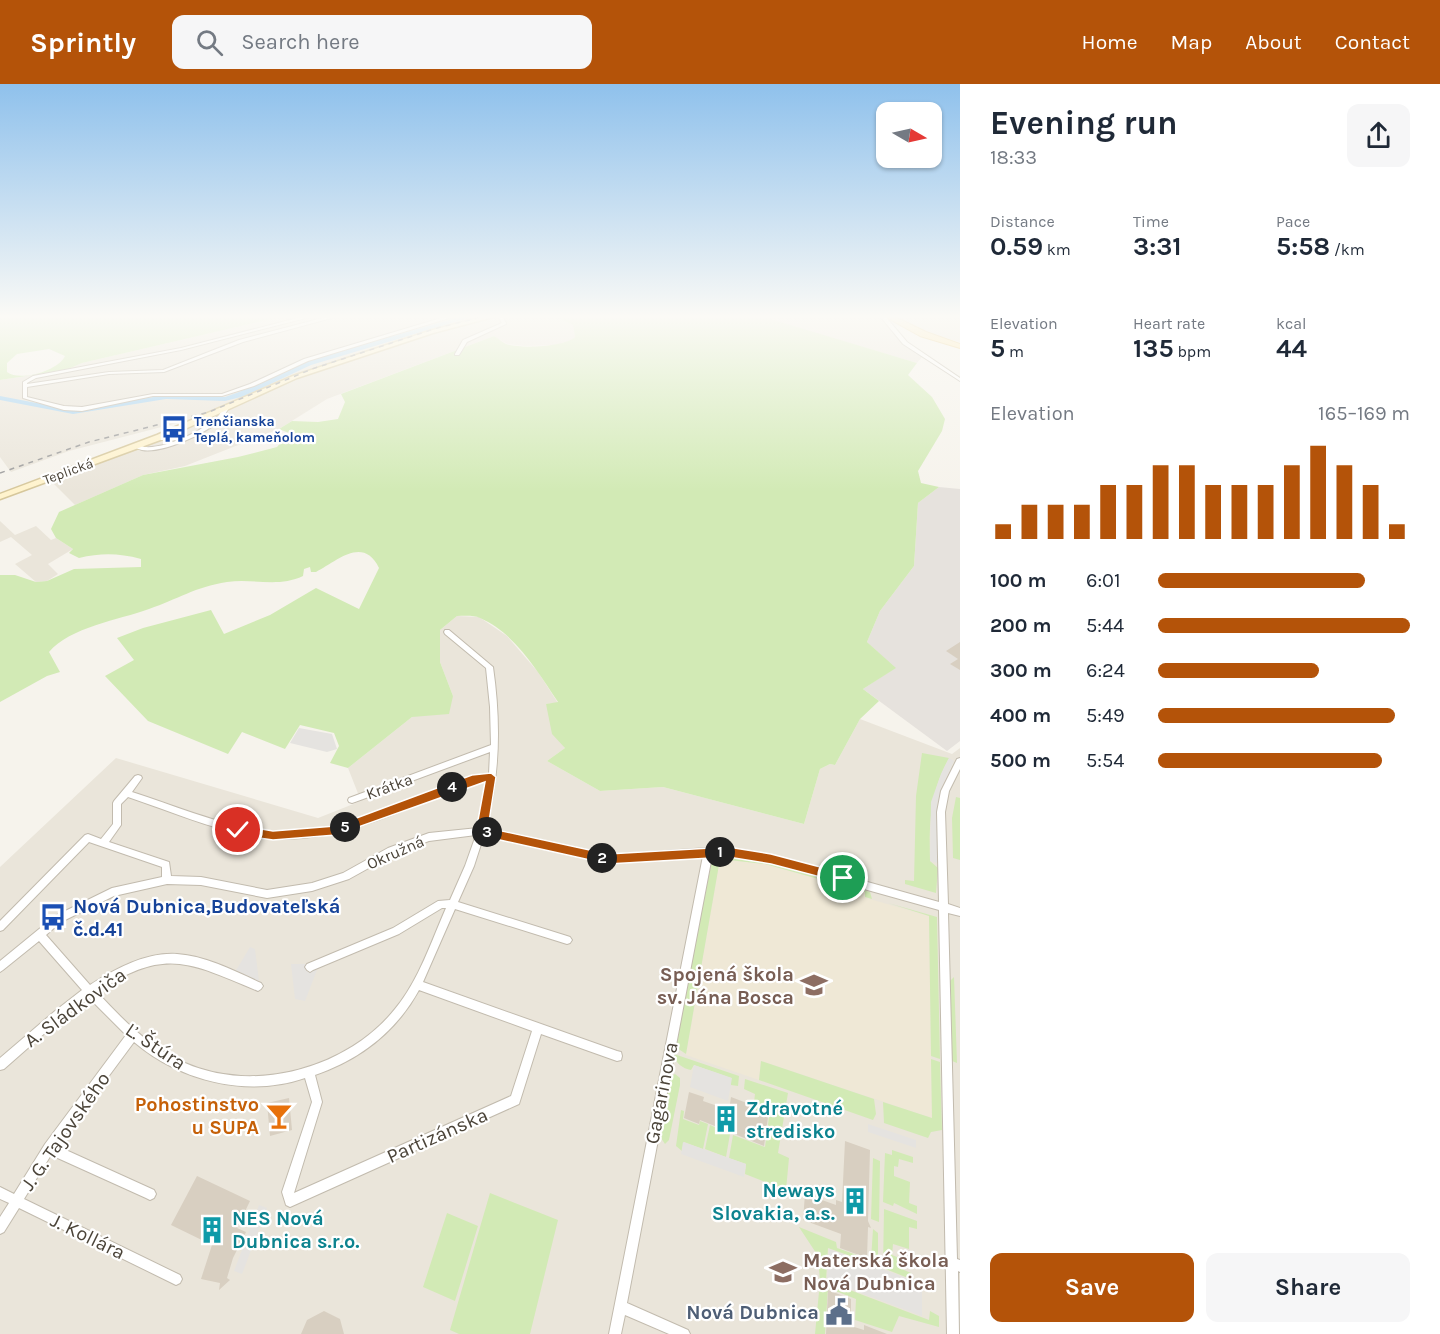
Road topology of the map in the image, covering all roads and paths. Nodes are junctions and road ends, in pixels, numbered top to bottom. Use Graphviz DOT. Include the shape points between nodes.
graph roads {
  1 [pos="53,374"];
  2 [pos="99,374"];
  3 [pos="275,374"];
  4 [pos="302,374"];
  5 [pos="25,384"];
  6 [pos="0,497"];
  7 [pos="447,632"];
  8 [pos="494,747"];
  9 [pos="960,761"];
  10 [pos="491,777"];
  11 [pos="138,778"];
  12 [pos="126,793"];
  13 [pos="352,800"];
  14 [pos="482,831"];
  15 [pos="103,843"];
  16 [pos="708,852"];
  17 [pos="167,880"];
  18 [pos="452,904"];
  19 [pos="942,907"];
  20 [pos="960,912"];
  21 [pos="0,927"];
  22 [pos="39,934"];
  23 [pos="567,940"];
  24 [pos="0,967"];
  25 [pos="310,967"];
  26 [pos="418,985"];
  27 [pos="258,986"];
  28 [pos="90,992"];
  29 [pos="538,1028"];
  30 [pos="133,1035"];
  31 [pos="617,1056"];
  32 [pos="0,1065"];
  33 [pos="309,1074"];
  34 [pos="49,1148"];
  35 [pos="955,1152"];
  36 [pos="0,1193"];
  37 [pos="150,1194"];
  38 [pos="17,1201"];
  39 [pos="0,1228"];
  40 [pos="956,1264"];
  41 [pos="176,1279"];
  42 [pos="620,1306"];
  43 [pos="615,1334"];
  44 [pos="684,1334"];
  45 [pos="953,1334"];
  1 -- 5 [label="street"];
  2 -- 5 [label="street"];
  3 -- 5 [label="street" via="215,396 153,395 74,409 25,398"];
  4 -- 6 [label="main road, Teplická" via="136,446"];
  7 -- 8 [label="street, Ľ. Štúra" via="489,668"];
  8 -- 10 [label="street, Ľ. Štúra"];
  8 -- 13 [label="street, Krátka"];
  9 -- 19 [label="street" via="945,791 941,812"];
  10 -- 12 [label="street" via="476,778 336,830 273,835 238,830"];
  10 -- 14 [label="street, Ľ. Štúra"];
  11 -- 12 [label="street"];
  12 -- 15 [label="street" via="117,803 117,825"];
  14 -- 16 [label="street, Okružná" via="608,859"];
  14 -- 17 [label="street, Okružná" via="429,837 391,851 346,876 301,889 267,894 201,881"];
  14 -- 18 [label="street, Ľ. Štúra"];
  15 -- 17 [label="street" via="166,865"];
  15 -- 21 [label="street" via="88,838"];
  16 -- 19 [label="street, Okružná" via="771,859"];
  16 -- 42 [label="street, Gagarinova"];
  17 -- 22 [label="street, Okružná" via="140,884 91,900"];
  18 -- 23 [label="street"];
  18 -- 25 [label="street" via="441,904 396,931"];
  18 -- 26 [label="street, Ľ. Štúra"];
  19 -- 20 [label="street, Okružná"];
  19 -- 35 [label="street"];
  22 -- 24 [label="street, Okružná"];
  22 -- 28 [label="street, Ľ. Štúra"];
  26 -- 29 [label="street"];
  26 -- 33 [label="street, Ľ. Štúra" via="397,1015 377,1034"];
  27 -- 28 [label="street, A. Sládkoviča" via="191,961 158,958 122,971"];
  28 -- 30 [label="street, Ľ. Štúra"];
  28 -- 32 [label="street, A. Sládkoviča"];
  29 -- 31 [label="street"];
  29 -- 33 [label="street, Partizánska" via="515,1100 290,1201 288,1192 317,1102"];
  30 -- 33 [label="street, Ľ. Štúra" via="183,1068 232,1082"];
  30 -- 34 [label="street, J. G. Tajovského"];
  34 -- 37 [label="street"];
  34 -- 38 [label="street, J. G. Tajovského"];
  35 -- 40 [label="street"];
  36 -- 38 [label="street, J. Kollára"];
  38 -- 39 [label="street, J. G. Tajovského"];
  38 -- 41 [label="street, J. Kollára"];
  40 -- 45 [label="street"];
  42 -- 43 [label="street, Gagarinova"];
  42 -- 44 [label="street"];
}
